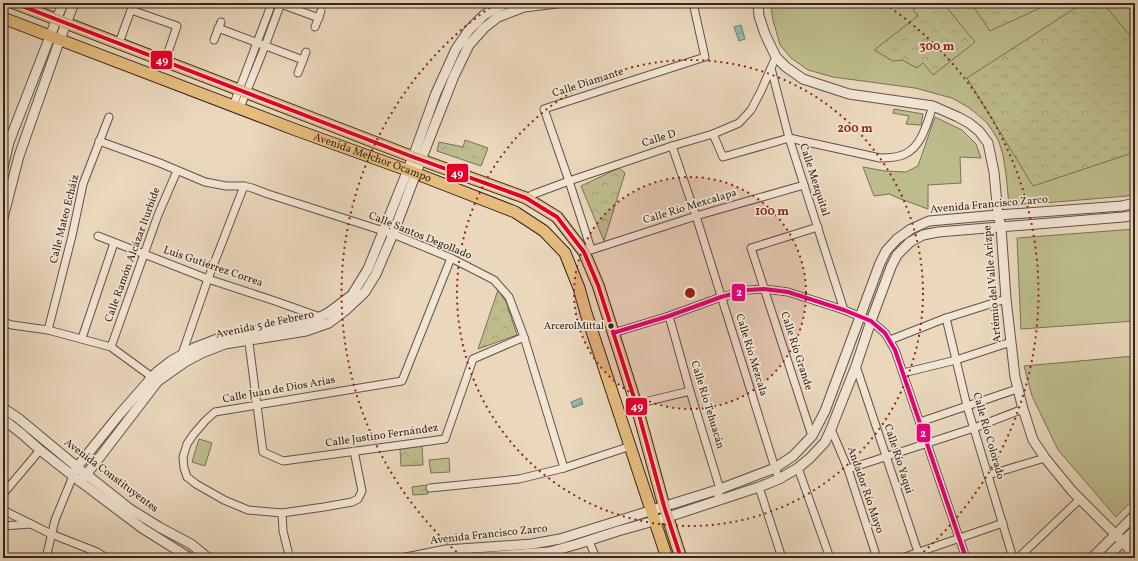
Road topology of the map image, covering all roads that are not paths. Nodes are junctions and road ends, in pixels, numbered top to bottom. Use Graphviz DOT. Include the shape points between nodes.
graph roads {
  1 [pos="14,3"];
  2 [pos="63,3"];
  3 [pos="74,3"];
  4 [pos="272,3"];
  5 [pos="280,3"];
  6 [pos="506,3"];
  7 [pos="557,3"];
  8 [pos="693,3"];
  9 [pos="758,3"];
  10 [pos="3,18"];
  11 [pos="62,22"];
  12 [pos="315,27"];
  13 [pos="56,37"];
  14 [pos="214,40"];
  15 [pos="257,42"];
  16 [pos="119,44"];
  17 [pos="265,46"];
  18 [pos="306,52"];
  19 [pos="776,57"];
  20 [pos="303,60"];
  21 [pos="165,61"];
  22 [pos="771,68"];
  23 [pos="298,73"];
  24 [pos="243,92"];
  25 [pos="933,106"];
  26 [pos="236,107"];
  27 [pos="109,117"];
  28 [pos="713,134"];
  29 [pos="789,138"];
  30 [pos="99,142"];
  31 [pos="672,146"];
  32 [pos="417,159"];
  33 [pos="3,168"];
  34 [pos="177,171"];
  35 [pos="412,172"];
  36 [pos="569,181"];
  37 [pos="804,185"];
  38 [pos="244,186"];
  39 [pos="526,198"];
  40 [pos="1135,204"];
  41 [pos="998,215"];
  42 [pos="1135,215"];
  43 [pos="696,216"];
  44 [pos="3,218"];
  45 [pos="818,227"];
  46 [pos="1001,227"];
  47 [pos="384,231"];
  48 [pos="393,234"];
  49 [pos="98,236"];
  50 [pos="114,243"];
  51 [pos="587,251"];
  52 [pos="144,254"];
  53 [pos="450,258"];
  54 [pos="208,279"];
  55 [pos="764,289"];
  56 [pos="721,297"];
  57 [pos="1006,299"];
  58 [pos="844,310"];
  59 [pos="669,316"];
  60 [pos="320,317"];
  61 [pos="860,317"];
  62 [pos="946,318"];
  63 [pos="871,321"];
  64 [pos="3,322"];
  65 [pos="48,330"];
  66 [pos="613,333"];
  67 [pos="248,336"];
  68 [pos="524,337"];
  69 [pos="82,338"];
  70 [pos="890,340"];
  71 [pos="1011,342"];
  72 [pos="111,347"];
  73 [pos="182,354"];
  74 [pos="956,360"];
  75 [pos="856,366"];
  76 [pos="903,373"];
  77 [pos="152,377"];
  78 [pos="1017,389"];
  79 [pos="690,391"];
  80 [pos="636,404"];
  81 [pos="257,405"];
  82 [pos="967,406"];
  83 [pos="3,408"];
  84 [pos="1023,410"];
  85 [pos="4,421"];
  86 [pos="920,422"];
  87 [pos="974,428"];
  88 [pos="831,429"];
  89 [pos="812,436"];
  90 [pos="928,443"];
  91 [pos="631,446"];
  92 [pos="40,450"];
  93 [pos="354,450"];
  94 [pos="886,457"];
  95 [pos="1045,458"];
  96 [pos="564,468"];
  97 [pos="775,468"];
  98 [pos="798,468"];
  99 [pos="848,469"];
  100 [pos="79,475"];
  101 [pos="988,475"];
  102 [pos="779,479"];
  103 [pos="759,487"];
  104 [pos="430,488"];
  105 [pos="720,489"];
  106 [pos="3,494"];
  107 [pos="1080,499"];
  108 [pos="717,501"];
  109 [pos="3,510"];
  110 [pos="666,512"];
  111 [pos="282,513"];
  112 [pos="1135,515"];
  113 [pos="654,516"];
  114 [pos="1003,523"];
  115 [pos="30,524"];
  116 [pos="3,526"];
  117 [pos="1135,530"];
  118 [pos="51,534"];
  119 [pos="1116,535"];
  120 [pos="959,538"];
  121 [pos="589,541"];
  122 [pos="1123,542"];
  123 [pos="288,551"];
  124 [pos="180,555"];
  125 [pos="919,555"];
  126 [pos="1135,556"];
  127 [pos="500,557"];
  128 [pos="46,558"];
  129 [pos="107,558"];
  130 [pos="190,558"];
  131 [pos="208,558"];
  132 [pos="406,558"];
  133 [pos="469,558"];
  134 [pos="596,558"];
  135 [pos="667,558"];
  136 [pos="681,558"];
  137 [pos="782,558"];
  138 [pos="830,558"];
  139 [pos="877,558"];
  140 [pos="902,558"];
  141 [pos="966,558"];
  142 [pos="1013,558"];
  143 [pos="1018,558"];
  144 [pos="1092,558"];
  145 [pos="1106,558"];
  1 -- 11 [label="main road, Avenida Melchor Ocampo"];
  2 -- 11 [label="street"];
  3 -- 11 [label="street"];
  4 -- 15 [label="street"];
  5 -- 12 [label="street" via="320,14"];
  5 -- 17 [label="street"];
  6 -- 32 [label="street, Avenida 5 de Febrero" via="484,15 469,30 456,49 436,92"];
  7 -- 32 [label="street, Avenida 5 de Febrero" via="512,11 498,17 484,28 469,45"];
  8 -- 36 [label="street, Calle Diamante" via="705,57 544,109"];
  9 -- 19 [label="street, Artémio del Valle Arizpe" via="759,16"];
  10 -- 13 [label="main road, Avenida Melchor Ocampo"];
  11 -- 13 [label="street"];
  11 -- 16 [label="main road, Avenida Melchor Ocampo"];
  13 -- 26 [label="main road, Avenida Melchor Ocampo"];
  13 -- 33 [label="street" via="9,142"];
  13 -- 44 [label="street" via="18,156"];
  14 -- 15 [label="street" via="219,25"];
  15 -- 17 [label="street"];
  15 -- 24 [label="street"];
  16 -- 21 [label="main road, Avenida Melchor Ocampo"];
  16 -- 21 [label="street" via="131,10 177,26"];
  17 -- 20 [label="street"];
  17 -- 24 [label="street"];
  18 -- 20 [label="street"];
  19 -- 22 [label="street"];
  19 -- 25 [label="street, Artémio del Valle Arizpe" via="803,79 820,85 849,94"];
  20 -- 23 [label="street"];
  21 -- 24 [label="main road, Avenida Melchor Ocampo"];
  22 -- 28 [label="street, Calle D" via="751,110 739,123"];
  22 -- 29 [label="street, Calle Mezquital"];
  24 -- 26 [label="street"];
  24 -- 32 [label="main road, Avenida Melchor Ocampo"];
  25 -- 29 [label="street" via="922,137 906,154 895,157 880,158"];
  25 -- 41 [label="street, Artémio del Valle Arizpe" via="969,123 988,143"];
  26 -- 35 [label="main road, Avenida Melchor Ocampo"];
  27 -- 30 [label="street, Calle Mateo Echáiz"];
  28 -- 29 [label="street" via="723,157"];
  28 -- 31 [label="street, Calle D"];
  29 -- 37 [label="street, Calle Mezquital"];
  30 -- 34 [label="street, Calle Santos Degollado"];
  30 -- 65 [label="street, Calle Mateo Echáiz" via="83,184"];
  31 -- 36 [label="street, Calle D"];
  31 -- 43 [label="street, Calle Río Mezcala"];
  32 -- 35 [label="street, Avenida 5 de Febrero"];
  32 -- 39 [label="main road, Avenida Melchor Ocampo"];
  34 -- 38 [label="street, Calle Santos Degollado" via="205,182"];
  34 -- 52 [label="street, Calle Ramón Alcázar Iturbide"];
  35 -- 47 [label="street, Avenida 5 de Febrero"];
  35 -- 48 [label="street, Avenida 5 de Febrero"];
  35 -- 91 [label="main road, Avenida Melchor Ocampo" via="515,212 544,231 565,253"];
  36 -- 39 [label="street, Calle D"];
  36 -- 51 [label="street, Calle Diamante"];
  37 -- 43 [label="street, Calle Río Mexcalapa"];
  37 -- 45 [label="street, Calle Mezquital"];
  38 -- 47 [label="street, Calle Santos Degollado"];
  38 -- 54 [label="street"];
  39 -- 51 [label="main road, Avenida Melchor Ocampo" via="557,217"];
  40 -- 41 [label="street, Avenida Francisco Zarco"];
  41 -- 46 [label="street, Artémio del Valle Arizpe"];
  41 -- 61 [label="street, Avenida Francisco Zarco" via="929,222 902,235 886,251"];
  42 -- 46 [label="street, Avenida Francisco Zarco"];
  43 -- 51 [label="street, Calle Río Mexcalapa"];
  43 -- 56 [label="street, Calle Río Mezcala"];
  45 -- 55 [label="street, Calle Río Grande" via="751,248"];
  45 -- 58 [label="street, Calle Mezquital"];
  46 -- 57 [label="street, Artémio del Valle Arizpe"];
  46 -- 63 [label="street, Avenida Francisco Zarco" via="938,232 923,235 910,242 894,261"];
  47 -- 48 [label="street, Calle Santos Degollado"];
  47 -- 60 [label="street, Avenida 5 de Febrero" via="368,269 352,295"];
  48 -- 53 [label="street, Calle Santos Degollado"];
  48 -- 67 [label="street, Avenida 5 de Febrero" via="376,274 365,292 330,323 306,331"];
  49 -- 50 [label="street, Luis Gutiérrez Correa"];
  50 -- 52 [label="street, Luis Gutiérrez Correa"];
  50 -- 69 [label="street"];
  51 -- 66 [label="main road, Avenida Melchor Ocampo"];
  52 -- 54 [label="street, Luis Gutiérrez Correa"];
  52 -- 72 [label="street, Calle Ramón Alcázar Iturbide"];
  53 -- 68 [label="street, Calle Santos Degollado" via="497,283 509,297"];
  53 -- 81 [label="street, Calle Juan de Dios Arias" via="402,381"];
  54 -- 60 [label="street, Luis Gutiérrez Correa"];
  54 -- 73 [label="street"];
  55 -- 56 [label="street"];
  55 -- 58 [label="street" via="788,292"];
  55 -- 89 [label="street, Calle Río Grande"];
  56 -- 59 [label="street"];
  56 -- 97 [label="street, Calle Río Mezcala"];
  57 -- 62 [label="street"];
  57 -- 71 [label="street, Artémio del Valle Arizpe"];
  58 -- 61 [label="street"];
  59 -- 66 [label="street"];
  59 -- 79 [label="street, Calle Río Tehuacán"];
  60 -- 67 [label="street, Avenida 5 de Febrero" via="299,325"];
  61 -- 63 [label="street"];
  61 -- 89 [label="street, Avenida Francisco Zarco" via="825,411"];
  62 -- 70 [label="street"];
  62 -- 74 [label="street, Calle Río Colorado"];
  63 -- 70 [label="street"];
  63 -- 75 [label="street, Avenida Francisco Zarco"];
  64 -- 65 [label="street"];
  65 -- 69 [label="street"];
  66 -- 80 [label="main road, Avenida Melchor Ocampo"];
  67 -- 73 [label="street, Avenida 5 de Febrero" via="225,336"];
  67 -- 81 [label="street"];
  67 -- 100 [label="street, Avenida 5 de Febrero" via="202,353 158,381"];
  68 -- 93 [label="street, Calle Justino Fernández" via="473,359 445,439"];
  68 -- 96 [label="street, Calle Santos Degollado"];
  69 -- 72 [label="street"];
  70 -- 76 [label="street"];
  71 -- 74 [label="street"];
  71 -- 78 [label="street, Artémio del Valle Arizpe"];
  72 -- 77 [label="street"];
  73 -- 77 [label="street, Avenida 5 de Febrero"];
  74 -- 76 [label="street"];
  74 -- 82 [label="street, Calle Río Colorado"];
  75 -- 88 [label="street, Avenida Francisco Zarco"];
  75 -- 94 [label="street, Calle Río Yaqui"];
  76 -- 86 [label="street"];
  77 -- 100 [label="street, Avenida 5 de Febrero" via="119,415"];
  78 -- 82 [label="street"];
  78 -- 84 [label="street, Artémio del Valle Arizpe"];
  79 -- 80 [label="street"];
  79 -- 105 [label="street, Calle Río Tehuacán"];
  80 -- 110 [label="main road, Avenida Melchor Ocampo"];
  81 -- 93 [label="street, Calle Justino Fernández" via="263,452 283,461"];
  81 -- 111 [label="street, Calle Juan de Dios Arias" via="215,412 192,435 187,444 183,457 184,468 187,477 224,500 248,510"];
  82 -- 86 [label="street"];
  82 -- 87 [label="street, Calle Río Colorado"];
  83 -- 100 [label="street, Avenida Constituyentes" via="18,418"];
  84 -- 87 [label="street"];
  84 -- 95 [label="street, Artémio del Valle Arizpe" via="1033,440"];
  85 -- 92 [label="street, Avenida Constituyentes"];
  86 -- 90 [label="street"];
  87 -- 90 [label="street"];
  87 -- 101 [label="street, Calle Río Colorado"];
  88 -- 98 [label="street, Avenida Francisco Zarco" via="825,442"];
  88 -- 99 [label="street, Andador Río Mayo"];
  89 -- 97 [label="street, Avenida Francisco Zarco" via="793,456"];
  90 -- 94 [label="street"];
  90 -- 120 [label="street"];
  91 -- 96 [label="street"];
  91 -- 113 [label="main road, Avenida Melchor Ocampo"];
  92 -- 100 [label="street, Avenida Constituyentes"];
  92 -- 106 [label="street"];
  93 -- 111 [label="street, Calle Juan de Dios Arias" via="362,491 358,499 324,508"];
  94 -- 99 [label="street"];
  94 -- 125 [label="street, Calle Río Yaqui"];
  95 -- 101 [label="street"];
  95 -- 107 [label="street, Artémio del Valle Arizpe"];
  96 -- 104 [label="street" via="519,479"];
  97 -- 102 [label="street, Calle Río Mezcala"];
  97 -- 105 [label="street, Avenida Francisco Zarco"];
  98 -- 102 [label="street, Avenida Francisco Zarco"];
  98 -- 138 [label="street"];
  99 -- 139 [label="street, Andador Río Mayo"];
  100 -- 118 [label="street, Avenida 5 de Febrero" via="66,493"];
  100 -- 124 [label="street, Avenida Constituyentes" via="142,528"];
  100 -- 131 [label="street, Avenida Constituyentes" via="159,527 191,544"];
  101 -- 114 [label="street, Calle Río Colorado"];
  102 -- 103 [label="street, Avenida Francisco Zarco"];
  103 -- 108 [label="street, Avenida Francisco Zarco"];
  103 -- 137 [label="street"];
  105 -- 108 [label="street"];
  105 -- 110 [label="street, Avenida Francisco Zarco"];
  107 -- 119 [label="street, Artémio del Valle Arizpe"];
  107 -- 143 [label="street"];
  108 -- 110 [label="street, Avenida Francisco Zarco"];
  109 -- 115 [label="street"];
  110 -- 113 [label="street, Avenida Francisco Zarco"];
  110 -- 136 [label="main road, Avenida Melchor Ocampo"];
  111 -- 123 [label="street"];
  112 -- 119 [label="street"];
  113 -- 121 [label="street, Avenida Francisco Zarco"];
  113 -- 132 [label="street, Avenida Francisco Zarco" via="532,544 446,550"];
  113 -- 135 [label="main road, Avenida Melchor Ocampo"];
  114 -- 120 [label="street"];
  114 -- 142 [label="street, Calle Río Colorado"];
  115 -- 116 [label="street"];
  115 -- 118 [label="street"];
  117 -- 122 [label="street"];
  118 -- 128 [label="street, Avenida 5 de Febrero"];
  118 -- 129 [label="street"];
  119 -- 122 [label="street, Artémio del Valle Arizpe"];
  119 -- 144 [label="street"];
  120 -- 125 [label="street"];
  120 -- 141 [label="street"];
  121 -- 127 [label="street, Avenida Francisco Zarco" via="548,552"];
  121 -- 134 [label="street"];
  122 -- 126 [label="street, Artémio del Valle Arizpe"];
  122 -- 145 [label="street"];
  124 -- 130 [label="street, Avenida Constituyentes"];
  125 -- 140 [label="street"];
  127 -- 133 [label="street, Avenida Francisco Zarco"];
}
